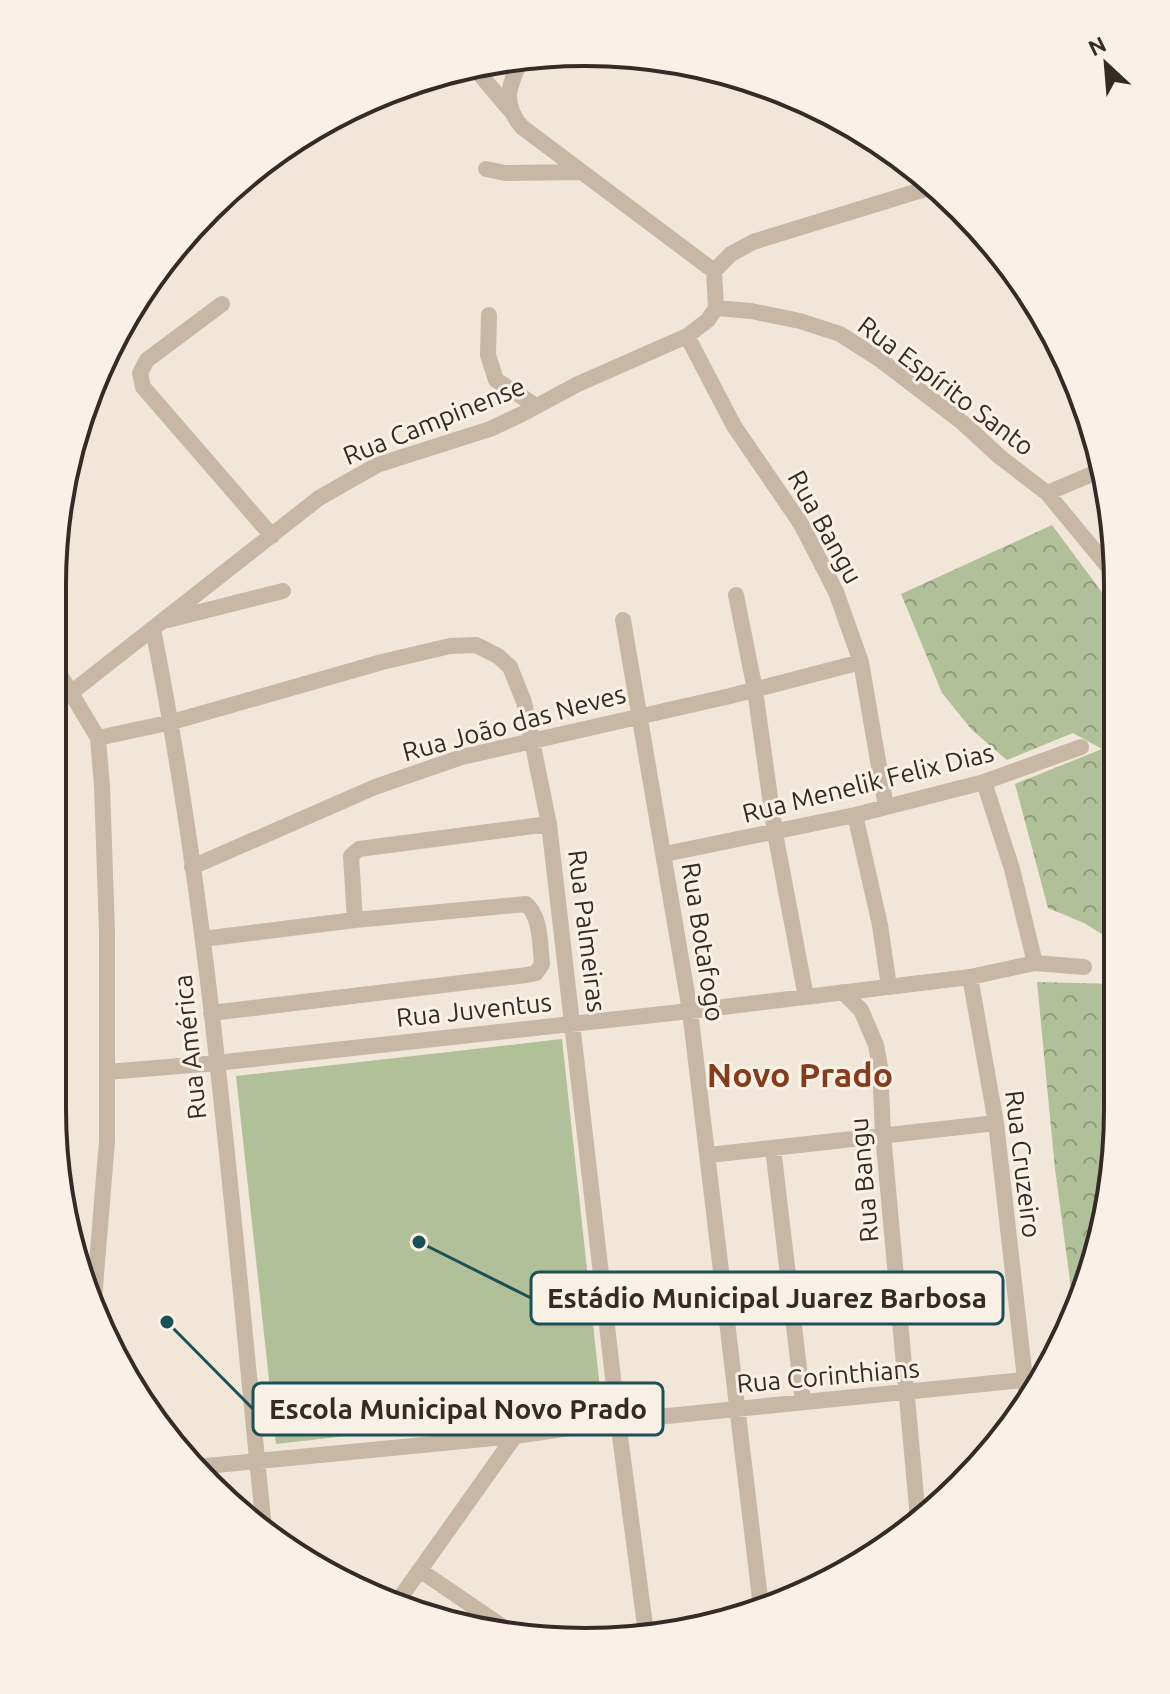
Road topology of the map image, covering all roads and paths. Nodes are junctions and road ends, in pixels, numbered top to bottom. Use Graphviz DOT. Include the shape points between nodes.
graph roads {
  1 [pos="518,70"];
  2 [pos="482,77"];
  3 [pos="511,111"];
  4 [pos="486,169"];
  5 [pos="581,172"];
  6 [pos="921,190"];
  7 [pos="714,271"];
  8 [pos="222,304"];
  9 [pos="716,308"];
  10 [pos="489,315"];
  11 [pos="687,336"];
  12 [pos="536,406"];
  13 [pos="1092,474"];
  14 [pos="1047,493"];
  15 [pos="272,536"];
  16 [pos="1103,561"];
  17 [pos="283,591"];
  18 [pos="736,595"];
  19 [pos="623,620"];
  20 [pos="158,625"];
  21 [pos="861,662"];
  22 [pos="66,684"];
  23 [pos="755,690"];
  24 [pos="74,696"];
  25 [pos="66,701"];
  26 [pos="641,714"];
  27 [pos="172,722"];
  28 [pos="98,738"];
  29 [pos="533,740"];
  30 [pos="1081,747"];
  31 [pos="984,782"];
  32 [pos="886,807"];
  33 [pos="855,815"];
  34 [pos="549,824"];
  35 [pos="775,833"];
  36 [pos="665,854"];
  37 [pos="192,867"];
  38 [pos="355,920"];
  39 [pos="203,939"];
  40 [pos="1035,963"];
  41 [pos="1084,967"];
  42 [pos="970,977"];
  43 [pos="889,987"];
  44 [pos="843,992"];
  45 [pos="806,997"];
  46 [pos="690,1011"];
  47 [pos="211,1013"];
  48 [pos="574,1023"];
  49 [pos="216,1063"];
  50 [pos="107,1072"];
  51 [pos="996,1123"];
  52 [pos="883,1134"];
  53 [pos="773,1148"];
  54 [pos="709,1155"];
  55 [pos="96,1281"];
  56 [pos="1033,1370"];
  57 [pos="1027,1380"];
  58 [pos="905,1393"];
  59 [pos="803,1402"];
  60 [pos="739,1408"];
  61 [pos="618,1421"];
  62 [pos="515,1436"];
  63 [pos="257,1462"];
  64 [pos="209,1466"];
  65 [pos="917,1508"];
  66 [pos="263,1516"];
  67 [pos="421,1571"];
  68 [pos="403,1594"];
  69 [pos="760,1597"];
  70 [pos="492,1620"];
  71 [pos="645,1625"];
  1 -- 3 [label="street" via="509,93"];
  2 -- 3 [label="street"];
  3 -- 5 [label="street" via="522,127"];
  4 -- 5 [label="street"];
  5 -- 7 [label="street"];
  6 -- 7 [label="street" via="753,242"];
  7 -- 9 [label="street"];
  8 -- 15 [label="street" via="147,360 140,373 143,387"];
  9 -- 11 [label="street, Rua Campinense"];
  9 -- 14 [label="street, Rua Espírito Santo" via="769,314 840,334"];
  10 -- 12 [label="street" via="488,355 496,380"];
  11 -- 12 [label="street, Rua Campinense"];
  11 -- 21 [label="street, Rua Bangu" via="740,435 801,524 836,592"];
  12 -- 15 [label="street, Rua Campinense" via="490,429 377,465 319,498"];
  13 -- 14 [label="street"];
  14 -- 16 [label="street, Rua Espírito Santo"];
  15 -- 20 [label="street, Rua Campinense"];
  17 -- 20 [label="street"];
  18 -- 23 [label="street"];
  19 -- 26 [label="street, Rua Botafogo"];
  20 -- 24 [label="street, Rua Campinense"];
  20 -- 27 [label="street, Rua América"];
  21 -- 23 [label="street, Rua João das Neves"];
  21 -- 32 [label="street, Rua Bangu"];
  22 -- 24 [label="street"];
  23 -- 26 [label="street, Rua João das Neves"];
  23 -- 35 [label="street"];
  24 -- 25 [label="street, Rua Campinense"];
  24 -- 28 [label="street"];
  26 -- 29 [label="street, Rua João das Neves"];
  26 -- 36 [label="street, Rua Botafogo"];
  27 -- 28 [label="street, Rua Palmeiras"];
  27 -- 29 [label="street, Rua Palmeiras" via="382,662 476,645 510,667"];
  27 -- 37 [label="street, Rua América"];
  28 -- 50 [label="street"];
  29 -- 34 [label="street, Rua Palmeiras"];
  29 -- 37 [label="street, Rua João das Neves" via="375,787"];
  30 -- 31 [label="street, Rua Menelik Felix Dias"];
  31 -- 32 [label="street, Rua Menelik Felix Dias"];
  31 -- 40 [label="street"];
  32 -- 33 [label="street, Rua Menelik Felix Dias"];
  33 -- 35 [label="street, Rua Menelik Felix Dias"];
  33 -- 43 [label="street"];
  34 -- 38 [label="street" via="359,849 351,856"];
  34 -- 48 [label="street, Rua Palmeiras"];
  35 -- 36 [label="street, Rua Menelik Felix Dias"];
  35 -- 45 [label="street"];
  36 -- 46 [label="street, Rua Botafogo"];
  37 -- 39 [label="street, Rua América"];
  38 -- 39 [label="street"];
  38 -- 47 [label="street" via="526,904 535,915 542,964 527,975"];
  39 -- 47 [label="street, Rua América"];
  40 -- 41 [label="street, Rua Juventus"];
  40 -- 42 [label="street, Rua Juventus"];
  42 -- 43 [label="street, Rua Juventus"];
  42 -- 51 [label="street, Rua Cruzeiro"];
  43 -- 44 [label="street, Rua Juventus"];
  44 -- 45 [label="street, Rua Juventus"];
  44 -- 52 [label="street, Rua Bangu" via="861,1010 876,1045"];
  45 -- 46 [label="street, Rua Juventus"];
  46 -- 48 [label="street, Rua Juventus"];
  46 -- 54 [label="street, Rua Botafogo"];
  47 -- 49 [label="street, Rua América"];
  48 -- 49 [label="street, Rua Juventus"];
  48 -- 61 [label="street, Rua Palmeiras"];
  49 -- 50 [label="street, Rua Juventus"];
  49 -- 63 [label="street, Rua América"];
  50 -- 55 [label="street"];
  51 -- 52 [label="street"];
  51 -- 56 [label="street, Rua Cruzeiro"];
  52 -- 53 [label="street"];
  52 -- 58 [label="street, Rua Bangu"];
  53 -- 54 [label="street"];
  53 -- 59 [label="street"];
  54 -- 60 [label="street, Rua Botafogo"];
  57 -- 58 [label="street, Rua Corinthians"];
  58 -- 59 [label="street, Rua Corinthians"];
  58 -- 65 [label="street, Rua Bangu"];
  59 -- 60 [label="street, Rua Corinthians"];
  60 -- 61 [label="street, Rua Corinthians"];
  60 -- 69 [label="street, Rua Botafogo"];
  61 -- 62 [label="street, Rua Corinthians"];
  61 -- 71 [label="street, Rua Palmeiras"];
  62 -- 63 [label="street, Rua Corinthians"];
  62 -- 67 [label="street"];
  63 -- 64 [label="street, Rua Corinthians"];
  63 -- 66 [label="street, Rua América"];
  67 -- 68 [label="street"];
  67 -- 70 [label="street"];
}
